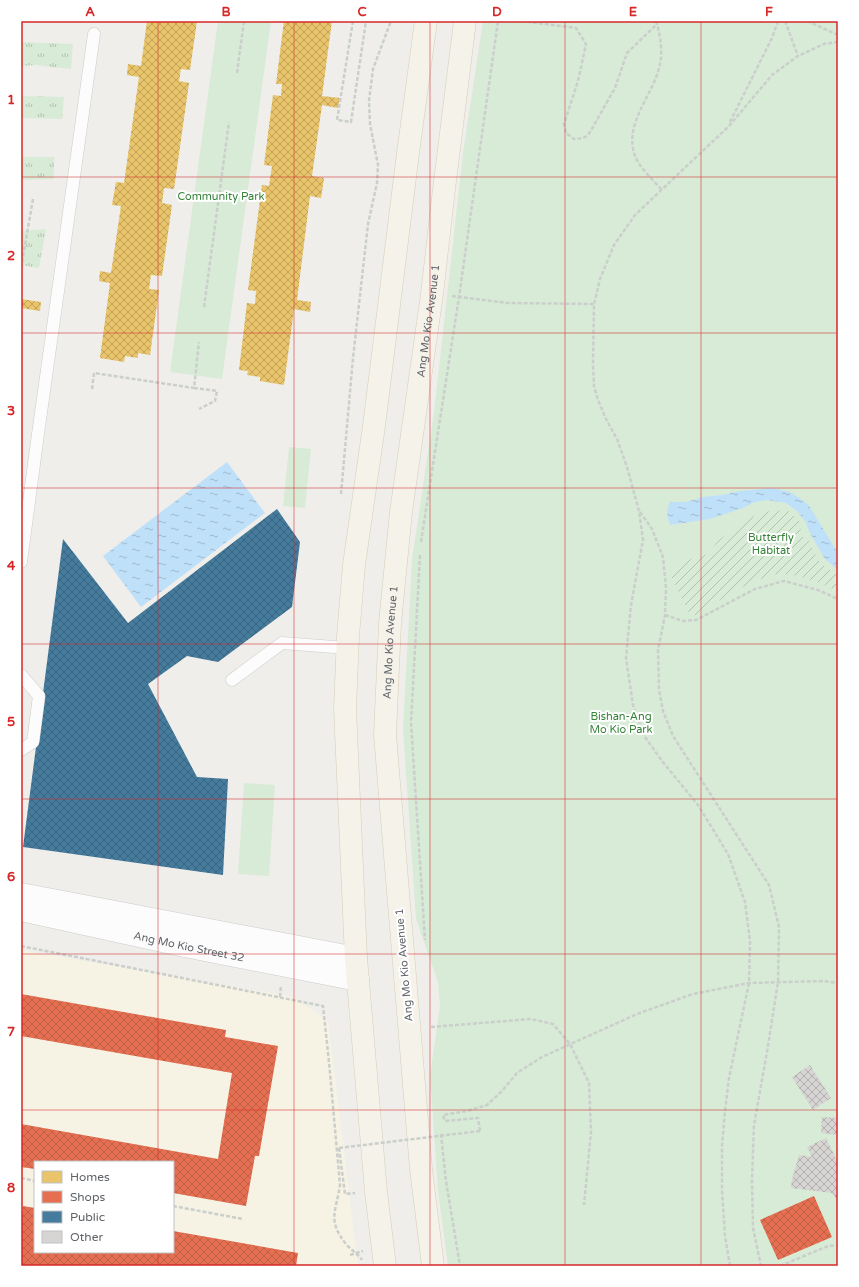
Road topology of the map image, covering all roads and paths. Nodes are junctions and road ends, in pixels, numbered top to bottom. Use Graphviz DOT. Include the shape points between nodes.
graph roads {
  1 [pos="244,21"];
  2 [pos="353,21"];
  3 [pos="366,21"];
  4 [pos="426,21"];
  5 [pos="465,21"];
  6 [pos="498,21"];
  7 [pos="521,21"];
  8 [pos="562,21"];
  9 [pos="778,21"];
  10 [pos="785,21"];
  11 [pos="807,21"];
  12 [pos="657,23"];
  13 [pos="561,26"];
  14 [pos="94,34"];
  15 [pos="838,35"];
  16 [pos="838,42"];
  17 [pos="798,56"];
  18 [pos="237,73"];
  19 [pos="229,122"];
  20 [pos="728,126"];
  21 [pos="662,190"];
  22 [pos="33,199"];
  23 [pos="21,268"];
  24 [pos="432,294"];
  25 [pos="459,297"];
  26 [pos="594,304"];
  27 [pos="204,307"];
  28 [pos="199,342"];
  29 [pos="194,388"];
  30 [pos="92,389"];
  31 [pos="199,409"];
  32 [pos="639,511"];
  33 [pos="21,562"];
  34 [pos="838,599"];
  35 [pos="665,615"];
  36 [pos="347,648"];
  37 [pos="21,675"];
  38 [pos="232,680"];
  39 [pos="21,750"];
  40 [pos="21,894"];
  41 [pos="21,910"];
  42 [pos="425,941"];
  43 [pos="21,946"];
  44 [pos="356,958"];
  45 [pos="358,980"];
  46 [pos="778,982"];
  47 [pos="749,983"];
  48 [pos="838,984"];
  49 [pos="432,1035"];
  50 [pos="570,1044"];
  51 [pos="439,1112"];
  52 [pos="440,1119"];
  53 [pos="441,1127"];
  54 [pos="21,1178"];
  55 [pos="34,1181"];
  56 [pos="376,1192"];
  57 [pos="584,1205"];
  58 [pos="174,1206"];
  59 [pos="243,1219"];
  60 [pos="838,1245"];
  61 [pos="362,1251"];
  62 [pos="355,1253"];
  63 [pos="350,1255"];
  64 [pos="362,1262"];
  65 [pos="385,1266"];
  66 [pos="433,1266"];
  67 [pos="460,1266"];
  68 [pos="730,1266"];
  69 [pos="761,1266"];
  70 [pos="780,1266"];
  1 -- 18 [label="path"];
  2 -- 3 [label="path" via="337,120 351,122"];
  4 -- 36 [label="main road" via="354,565"];
  5 -- 24 [label="main road, Ang Mo Kio Avenue 1"];
  6 -- 25 [label="path"];
  7 -- 13 [label="path"];
  8 -- 13 [label="path"];
  9 -- 20 [label="path"];
  10 -- 17 [label="path"];
  11 -- 15 [label="path"];
  12 -- 13 [label="path" via="627,53 615,88 590,132 578,139 566,133 564,124 578,81 586,44 576,28"];
  12 -- 21 [label="path" via="661,43 660,63 632,130 632,144 636,158"];
  14 -- 33 [label="lane"];
  16 -- 17 [label="path" via="824,44"];
  17 -- 20 [label="path" via="772,74"];
  19 -- 27 [label="path"];
  20 -- 21 [label="path"];
  21 -- 26 [label="path" via="635,215 614,245 600,279"];
  22 -- 23 [label="path"];
  24 -- 25 [label="path"];
  24 -- 66 [label="main road, Ang Mo Kio Avenue 1" via="401,512 390,623 385,735 421,1169"];
  25 -- 26 [label="path" via="508,303"];
  25 -- 42 [label="path" via="420,548 411,723"];
  26 -- 32 [label="path" via="594,386 606,419 617,439"];
  28 -- 29 [label="path"];
  29 -- 30 [label="path" via="94,373"];
  29 -- 31 [label="path" via="217,391 215,401"];
  32 -- 35 [label="path" via="652,529 663,557"];
  32 -- 47 [label="path" via="643,540 631,605 626,658 633,705 645,737 698,805 728,854 745,902 750,941"];
  34 -- 35 [label="path" via="818,590 784,581 755,589 696,620 683,621"];
  35 -- 46 [label="path" via="658,650 659,689 663,711 673,736 770,885 779,928"];
  36 -- 38 [label="lane" via="282,643"];
  36 -- 44 [label="main road" via="345,709"];
  37 -- 39 [label="lane" via="39,696 33,742"];
  40 -- 44 [label="street, Ang Mo Kio Street 32"];
  41 -- 45 [label="street, Ang Mo Kio Street 32"];
  43 -- 62 [label="path" via="323,1006 340,1185 334,1220 344,1242"];
  44 -- 45 [label="main road"];
  45 -- 56 [label="main road"];
  46 -- 47 [label="path"];
  46 -- 48 [label="path" via="824,981"];
  46 -- 69 [label="path" via="754,1125 753,1228"];
  47 -- 50 [label="path" via="693,994 637,1014"];
  47 -- 68 [label="path" via="729,1078 722,1146 722,1190"];
  49 -- 50 [label="path" via="431,1027 531,1019 553,1024"];
  50 -- 56 [label="path, bridge" via="542,1057 517,1073 487,1104 444,1115 446,1121 478,1118 480,1131 339,1148 345,1194"];
  50 -- 57 [label="path" via="589,1083 591,1132"];
  51 -- 52 [label="path"];
  53 -- 67 [label="path" via="446,1181"];
  54 -- 55 [label="path"];
  56 -- 65 [label="main road"];
  58 -- 59 [label="path"];
  60 -- 70 [label="path" via="828,1246"];
  61 -- 62 [label="path"];
  62 -- 63 [label="path"];
  62 -- 64 [label="path"];
}
